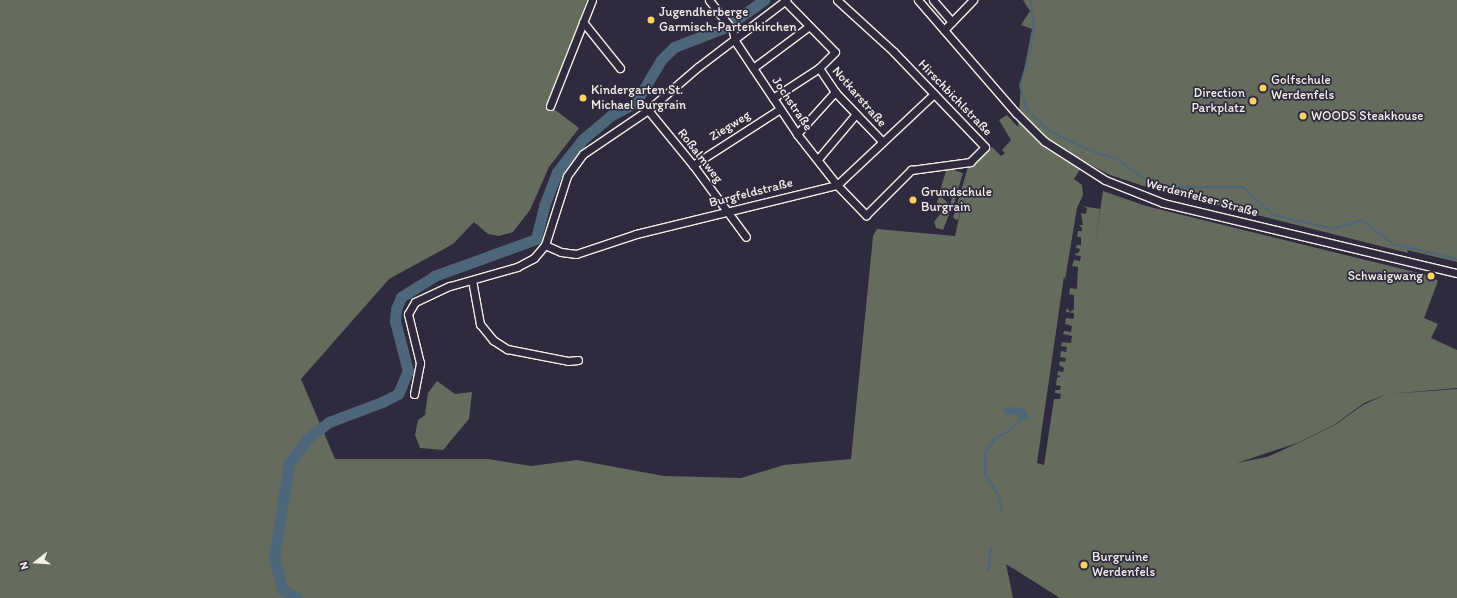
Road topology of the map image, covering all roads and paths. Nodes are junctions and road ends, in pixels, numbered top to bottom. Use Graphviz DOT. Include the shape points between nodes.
graph roads {
  1 [pos="592,0"];
  2 [pos="709,0"];
  3 [pos="786,0"];
  4 [pos="837,0"];
  5 [pos="918,0"];
  6 [pos="933,0"];
  7 [pos="973,0"];
  8 [pos="583,22"];
  9 [pos="952,22"];
  10 [pos="808,27"];
  11 [pos="944,30"];
  12 [pos="734,41"];
  13 [pos="620,68"];
  14 [pos="753,68"];
  15 [pos="818,68"];
  16 [pos="836,92"];
  17 [pos="934,94"];
  18 [pos="773,98"];
  19 [pos="550,106"];
  20 [pos="780,109"];
  21 [pos="648,110"];
  22 [pos="855,115"];
  23 [pos="797,134"];
  24 [pos="882,141"];
  25 [pos="818,159"];
  26 [pos="693,165"];
  27 [pos="837,185"];
  28 [pos="727,212"];
  29 [pos="866,215"];
  30 [pos="746,236"];
  31 [pos="544,244"];
  32 [pos="1457,273"];
  33 [pos="472,280"];
  34 [pos="578,360"];
  35 [pos="414,394"];
  1 -- 8 [label="street"];
  2 -- 12 [label="street, Jochstraße" via="733,31"];
  3 -- 10 [label="street, Notkarstraße"];
  3 -- 12 [label="street"];
  4 -- 17 [label="street, Hirschbichlstraße" via="894,52"];
  5 -- 11 [label="street, Werdenfelser Straße"];
  6 -- 9 [label="street"];
  7 -- 9 [label="street"];
  8 -- 13 [label="street"];
  8 -- 19 [label="street"];
  9 -- 11 [label="street"];
  10 -- 14 [label="street"];
  10 -- 15 [label="street, Notkarstraße" via="834,52"];
  11 -- 32 [label="street, Werdenfelser Straße" via="1016,113 1044,141 1105,180 1163,202"];
  12 -- 14 [label="street, Jochstraße"];
  12 -- 21 [label="street" via="698,67"];
  14 -- 18 [label="street, Jochstraße"];
  15 -- 16 [label="street, Notkarstraße"];
  15 -- 18 [label="street, Notkarstraße"];
  16 -- 22 [label="street, Notkarstraße"];
  16 -- 23 [label="street"];
  17 -- 24 [label="street"];
  17 -- 29 [label="street, Hirschbichlstraße" via="985,146 970,162 911,170"];
  18 -- 20 [label="street, Jochstraße"];
  20 -- 23 [label="street, Jochstraße"];
  20 -- 26 [label="street, Ziegweg"];
  21 -- 26 [label="street, Roßalmweg"];
  21 -- 31 [label="street" via="603,138 575,164 559,195"];
  22 -- 24 [label="street, Notkarstraße"];
  22 -- 25 [label="street"];
  23 -- 25 [label="street, Jochstraße"];
  24 -- 27 [label="street"];
  25 -- 27 [label="street, Jochstraße"];
  26 -- 28 [label="street, Roßalmweg"];
  27 -- 28 [label="street, Burgfeldstraße"];
  27 -- 29 [label="street, Jochstraße"];
  28 -- 30 [label="street, Roßalmweg"];
  28 -- 31 [label="street, Burgfeldstraße" via="636,234 576,254 561,252"];
  31 -- 33 [label="street" via="540,253 526,263"];
  33 -- 34 [label="street" via="480,324 494,341 507,349 568,361"];
  33 -- 35 [label="street" via="430,294 415,302 410,308 409,325 420,363"];
}
